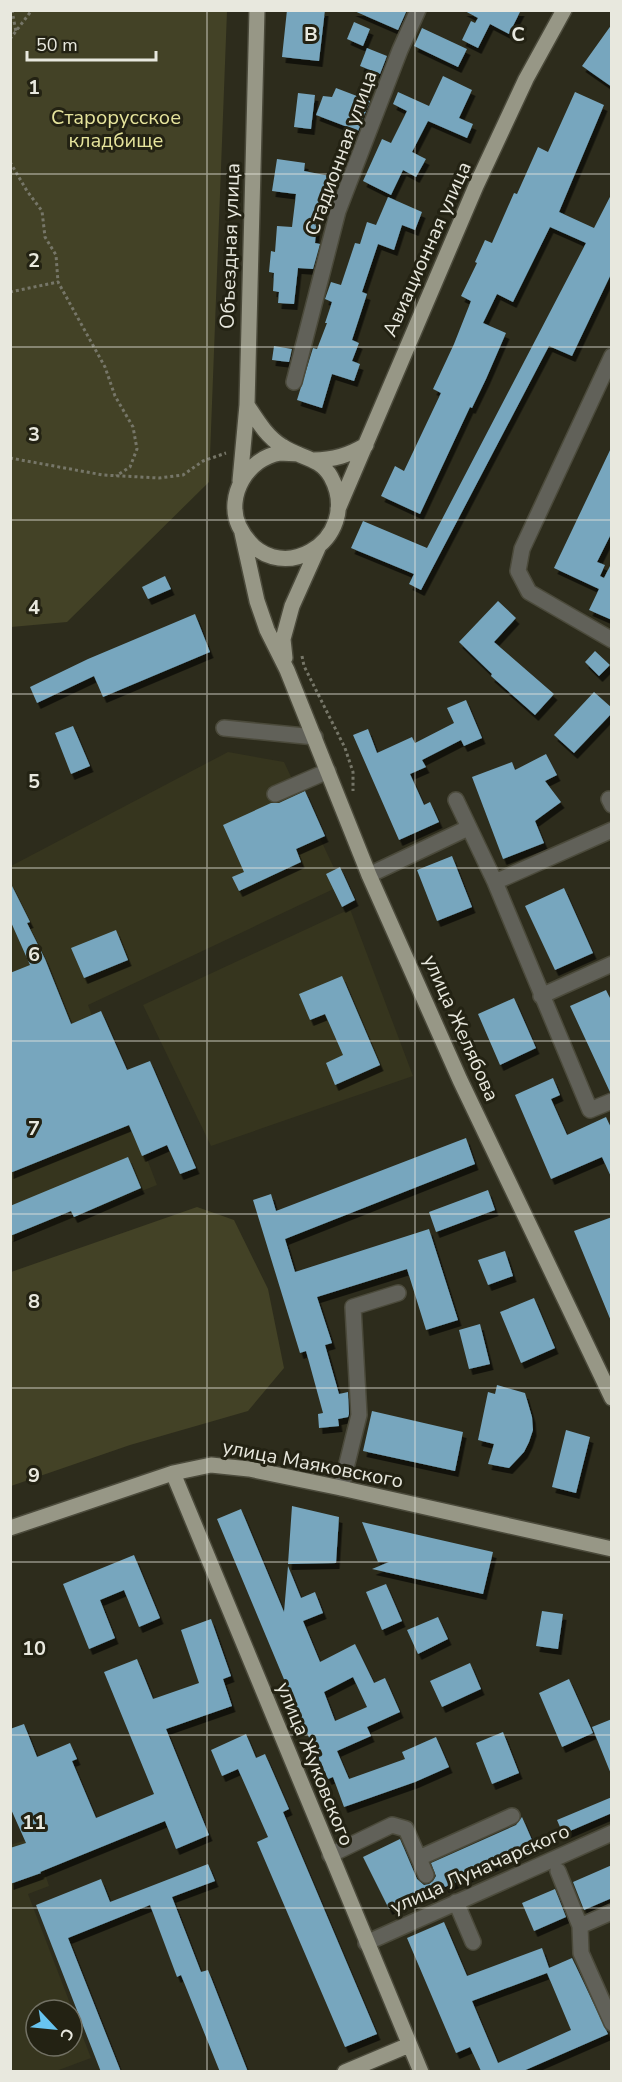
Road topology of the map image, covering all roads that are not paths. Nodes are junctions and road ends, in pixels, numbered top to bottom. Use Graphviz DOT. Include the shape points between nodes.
graph roads {
  1 [pos="257,10"];
  2 [pos="418,10"];
  3 [pos="564,10"];
  4 [pos="612,356"];
  5 [pos="294,382"];
  6 [pos="247,405"];
  7 [pos="366,445"];
  8 [pos="298,454"];
  9 [pos="313,459"];
  10 [pos="240,482"];
  11 [pos="338,509"];
  12 [pos="242,533"];
  13 [pos="318,548"];
  14 [pos="612,640"];
  15 [pos="287,670"];
  16 [pos="224,728"];
  17 [pos="315,737"];
  18 [pos="328,771"];
  19 [pos="275,794"];
  20 [pos="456,800"];
  21 [pos="468,828"];
  22 [pos="612,830"];
  23 [pos="369,875"];
  24 [pos="495,882"];
  25 [pos="612,964"];
  26 [pos="541,996"];
  27 [pos="612,1101"];
  28 [pos="398,1293"];
  29 [pos="612,1398"];
  30 [pos="173,1473"];
  31 [pos="340,1488"];
  32 [pos="10,1528"];
  33 [pos="612,1549"];
  34 [pos="512,1816"];
  35 [pos="612,1833"];
  36 [pos="330,1855"];
  37 [pos="419,1858"];
  38 [pos="558,1872"];
  39 [pos="426,1875"];
  40 [pos="456,1902"];
  41 [pos="611,1912"];
  42 [pos="580,1926"];
  43 [pos="473,1942"];
  44 [pos="366,1943"];
  45 [pos="612,2023"];
  46 [pos="409,2045"];
  47 [pos="345,2072"];
  48 [pos="421,2072"];
  1 -- 6 [label="main road, Объездная улица"];
  2 -- 5 [label="street, Стадионная улица" via="338,211"];
  3 -- 7 [label="main road, Авиационная улица" via="526,79 476,186"];
  4 -- 14 [label="street" via="522,549 518,571 529,592"];
  6 -- 8 [label="main road" via="272,440"];
  6 -- 10 [label="main road, Объездная улица"];
  7 -- 9 [label="main road" via="345,456"];
  7 -- 11 [label="main road, Авиационная улица"];
  8 -- 9 [label="main road"];
  8 -- 10 [label="main road" via="280,453 256,463"];
  9 -- 11 [label="main road" via="332,478"];
  10 -- 12 [label="main road" via="235,512"];
  11 -- 13 [label="main road" via="334,525"];
  12 -- 13 [label="main road" via="273,558 302,557"];
  12 -- 15 [label="main road" via="267,630"];
  13 -- 15 [label="main road" via="292,606 283,639"];
  15 -- 17 [label="main road, улица Желябова"];
  16 -- 17 [label="street"];
  17 -- 18 [label="main road, улица Желябова"];
  18 -- 19 [label="street"];
  18 -- 23 [label="main road, улица Желябова"];
  20 -- 21 [label="street"];
  21 -- 23 [label="street"];
  21 -- 24 [label="street"];
  22 -- 24 [label="street"];
  23 -- 29 [label="main road, улица Желябова" via="459,1080"];
  24 -- 26 [label="street"];
  25 -- 26 [label="street"];
  26 -- 27 [label="street" via="590,1110"];
  28 -- 31 [label="street" via="353,1307 359,1415"];
  30 -- 31 [label="main road, улица Маяковского" via="211,1465"];
  30 -- 32 [label="main road, улица Маяковского"];
  30 -- 36 [label="main road, улица Жуковского"];
  31 -- 33 [label="main road, улица Маяковского"];
  34 -- 37 [label="street"];
  35 -- 40 [label="street, улица Луначарского"];
  36 -- 37 [label="street" via="392,1825 406,1829"];
  36 -- 44 [label="main road, улица Жуковского"];
  37 -- 39 [label="street"];
  38 -- 42 [label="street"];
  40 -- 43 [label="street"];
  40 -- 44 [label="street, улица Луначарского"];
  41 -- 42 [label="street"];
  42 -- 45 [label="street" via="581,1953"];
  44 -- 46 [label="main road, улица Жуковского"];
  46 -- 47 [label="main road"];
  46 -- 48 [label="main road, улица Жуковского"];
}
